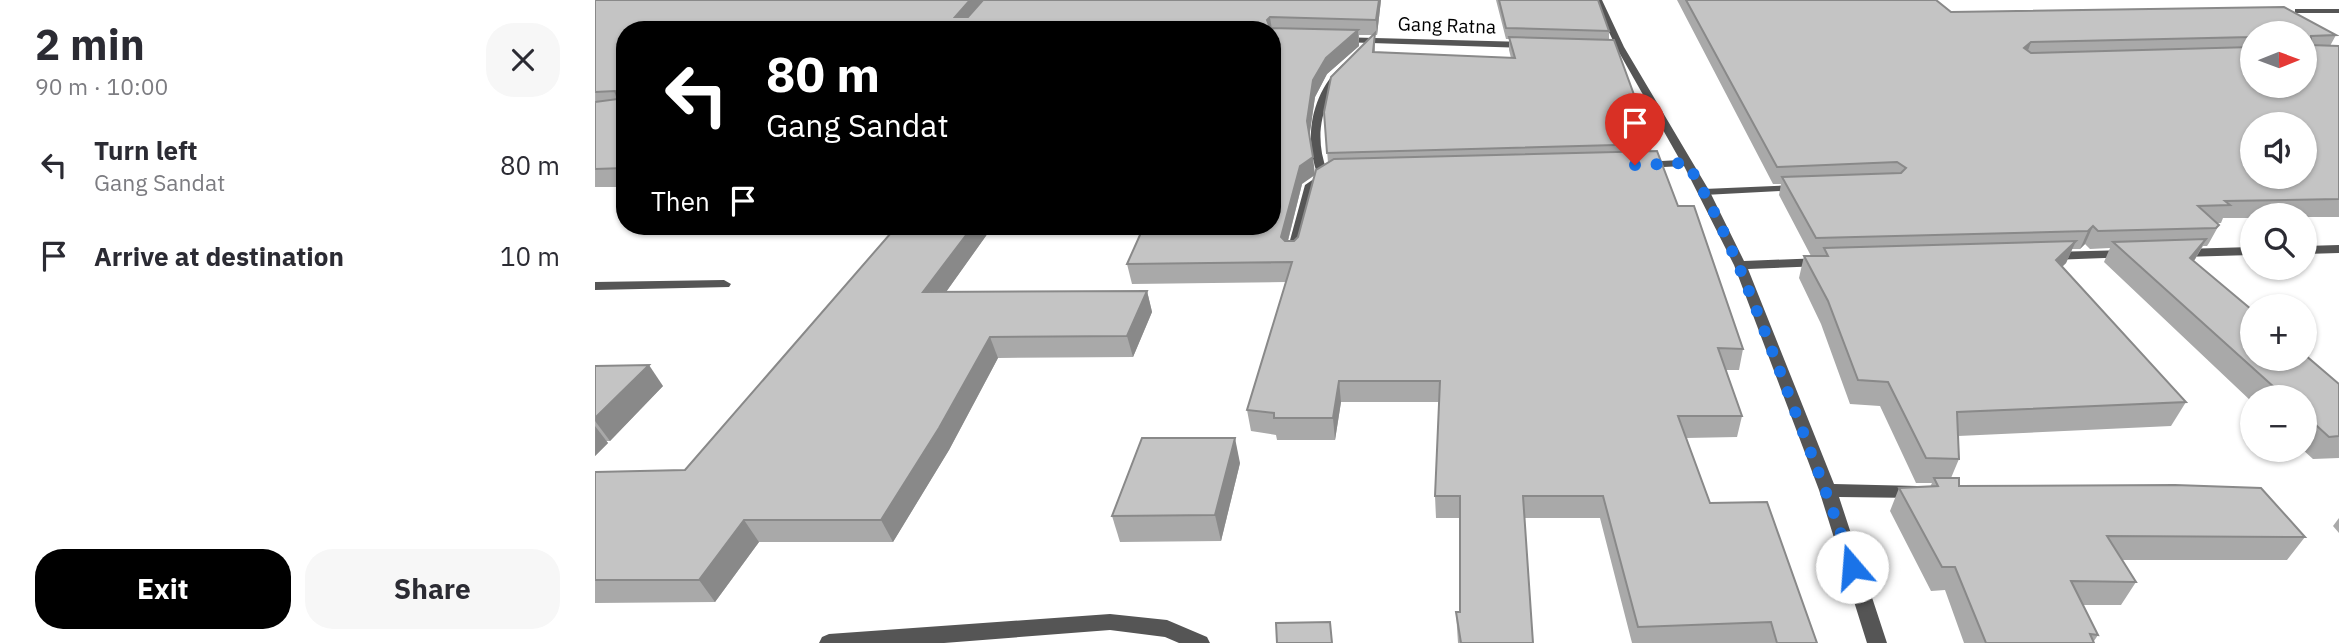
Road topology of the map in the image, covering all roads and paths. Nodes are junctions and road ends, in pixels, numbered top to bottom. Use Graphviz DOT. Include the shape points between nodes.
graph roads {
  1 [pos="1598,0"];
  2 [pos="2339,11"];
  3 [pos="2298,12"];
  4 [pos="1335,39"];
  5 [pos="1372,40"];
  6 [pos="1538,45"];
  7 [pos="1687,163"];
  8 [pos="1631,165"];
  9 [pos="1346,170"];
  10 [pos="1323,176"];
  11 [pos="1809,188"];
  12 [pos="1704,192"];
  13 [pos="2339,249"];
  14 [pos="2317,250"];
  15 [pos="2240,251"];
  16 [pos="2169,253"];
  17 [pos="2141,254"];
  18 [pos="1292,255"];
  19 [pos="2044,257"];
  20 [pos="1837,262"];
  21 [pos="1739,265"];
  22 [pos="724,284"];
  23 [pos="595,286"];
  24 [pos="1828,490"];
  25 [pos="1936,492"];
  26 [pos="829,643"];
  27 [pos="1200,643"];
  28 [pos="1877,643"];
  1 -- 7 [label="street" via="1613,46"];
  2 -- 3 [label="street"];
  4 -- 5 [label="street, Gang Ratna"];
  5 -- 6 [label="street, Gang Ratna"];
  5 -- 10 [label="street" via="1327,86 1316,149"];
  7 -- 8 [label="street"];
  7 -- 12 [label="street"];
  9 -- 10 [label="street"];
  10 -- 18 [label="street" via="1311,185"];
  11 -- 12 [label="street"];
  12 -- 21 [label="street"];
  13 -- 14 [label="street"];
  15 -- 16 [label="street"];
  17 -- 19 [label="street"];
  20 -- 21 [label="street"];
  21 -- 24 [label="street"];
  22 -- 23 [label="street"];
  24 -- 25 [label="street"];
  24 -- 28 [label="street"];
  26 -- 27 [label="street" via="1110,622 1167,629"];
}
